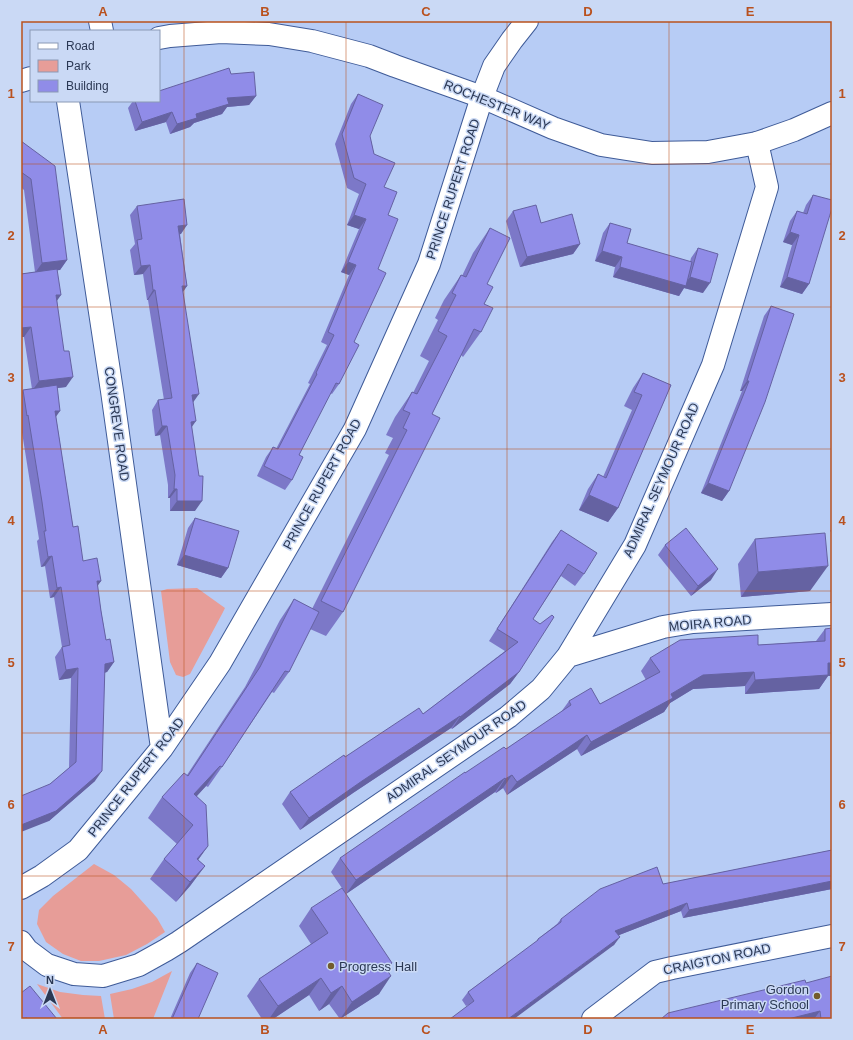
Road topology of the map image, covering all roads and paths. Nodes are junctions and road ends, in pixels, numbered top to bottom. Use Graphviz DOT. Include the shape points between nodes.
graph roads {
  1 [pos="528,21"];
  2 [pos="160,38"];
  3 [pos="482,98"];
  4 [pos="68,102"];
  5 [pos="832,113"];
  6 [pos="758,143"];
  7 [pos="832,614"];
  8 [pos="568,656"];
  9 [pos="162,748"];
  10 [pos="21,888"];
  11 [pos="832,936"];
  12 [pos="21,942"];
  13 [pos="593,1019"];
  1 -- 3 [label="street, PRINCE RUPERT ROAD" via="494,66"];
  2 -- 3 [label="street, ROCHESTER WAY" via="220,32 269,34 312,41 369,56"];
  3 -- 6 [label="street, ROCHESTER WAY" via="601,145 652,153 708,152"];
  3 -- 9 [label="street, PRINCE RUPERT ROAD" via="429,264 355,429 220,663"];
  4 -- 9 [label="street, CONGREVE ROAD"];
  5 -- 6 [label="street, ROCHESTER WAY"];
  6 -- 8 [label="street, ADMIRAL SEYMOUR ROAD" via="767,187 712,365 635,545"];
  7 -- 8 [label="street, MOIRA ROAD" via="693,622 663,627"];
  8 -- 12 [label="street, ADMIRAL SEYMOUR ROAD" via="541,689 508,717 179,942 139,965 103,976 74,974 47,965 27,950"];
  9 -- 10 [label="street, PRINCE RUPERT ROAD" via="78,850"];
  11 -- 13 [label="street, CRAIGTON ROAD" via="655,972"];
}
